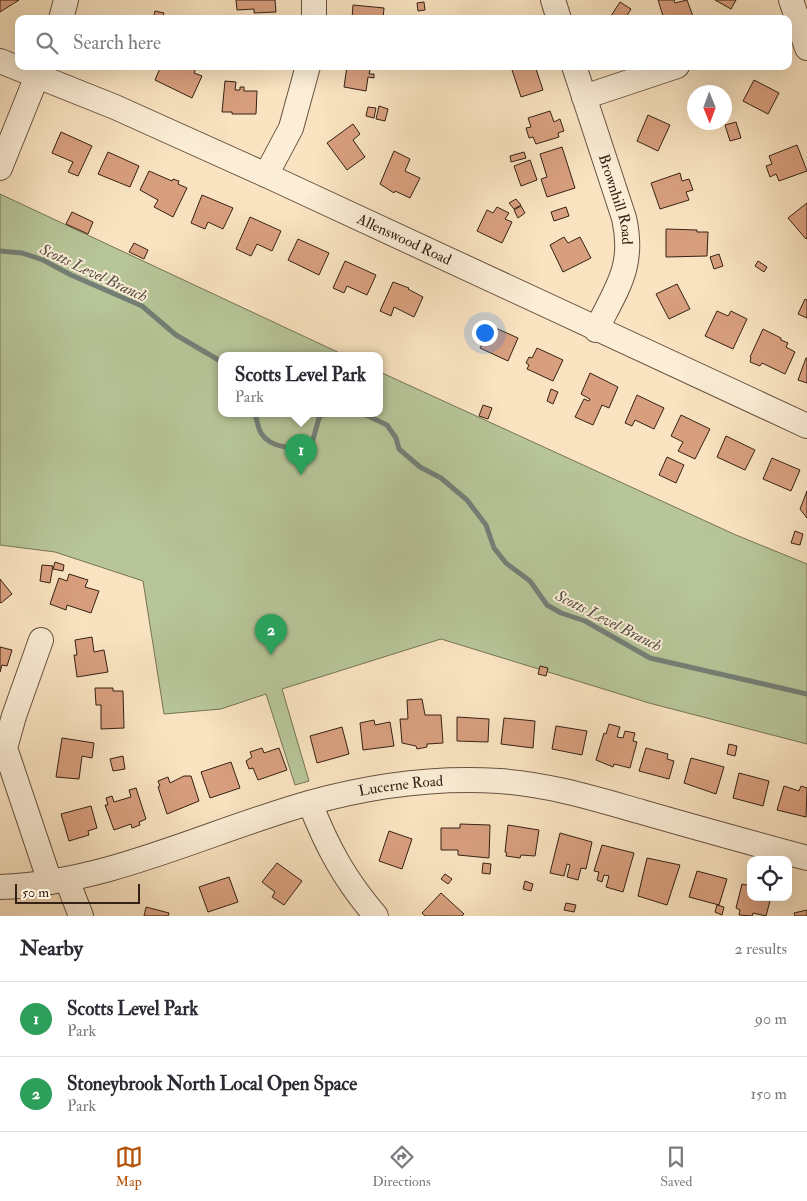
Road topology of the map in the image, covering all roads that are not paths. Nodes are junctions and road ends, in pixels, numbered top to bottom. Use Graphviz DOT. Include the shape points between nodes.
graph roads {
  1 [pos="66,0"];
  2 [pos="314,0"];
  3 [pos="552,0"];
  4 [pos="791,0"];
  5 [pos="62,15"];
  6 [pos="314,15"];
  7 [pos="558,15"];
  8 [pos="801,32"];
  9 [pos="0,61"];
  10 [pos="15,65"];
  11 [pos="307,70"];
  12 [pos="575,70"];
  13 [pos="665,70"];
  14 [pos="39,71"];
  15 [pos="584,97"];
  16 [pos="0,168"];
  17 [pos="266,175"];
  18 [pos="596,330"];
  19 [pos="807,426"];
  20 [pos="41,640"];
  21 [pos="310,803"];
  22 [pos="807,858"];
  23 [pos="59,881"];
  24 [pos="0,887"];
  25 [pos="81,916"];
  26 [pos="376,916"];
  1 -- 5 [label="street"];
  2 -- 6 [label="street"];
  3 -- 7 [label="street"];
  4 -- 8 [label="street"];
  9 -- 10 [label="street, Allenswood Road"];
  11 -- 17 [label="street" via="291,128"];
  12 -- 15 [label="street, Brownhill Road"];
  13 -- 15 [label="street"];
  14 -- 16 [label="street"];
  14 -- 17 [label="street, Allenswood Road"];
  15 -- 18 [label="street, Brownhill Road" via="629,238 623,276"];
  17 -- 18 [label="street, Allenswood Road"];
  18 -- 19 [label="street, Allenswood Road"];
  20 -- 23 [label="street" via="5,748"];
  21 -- 22 [label="street, Lucerne Road" via="419,782 501,781 549,788 601,801"];
  21 -- 23 [label="street, Lucerne Road" via="120,867"];
  21 -- 26 [label="street" via="324,840 341,870"];
  23 -- 24 [label="street, Lucerne Road"];
  23 -- 25 [label="street"];
}
